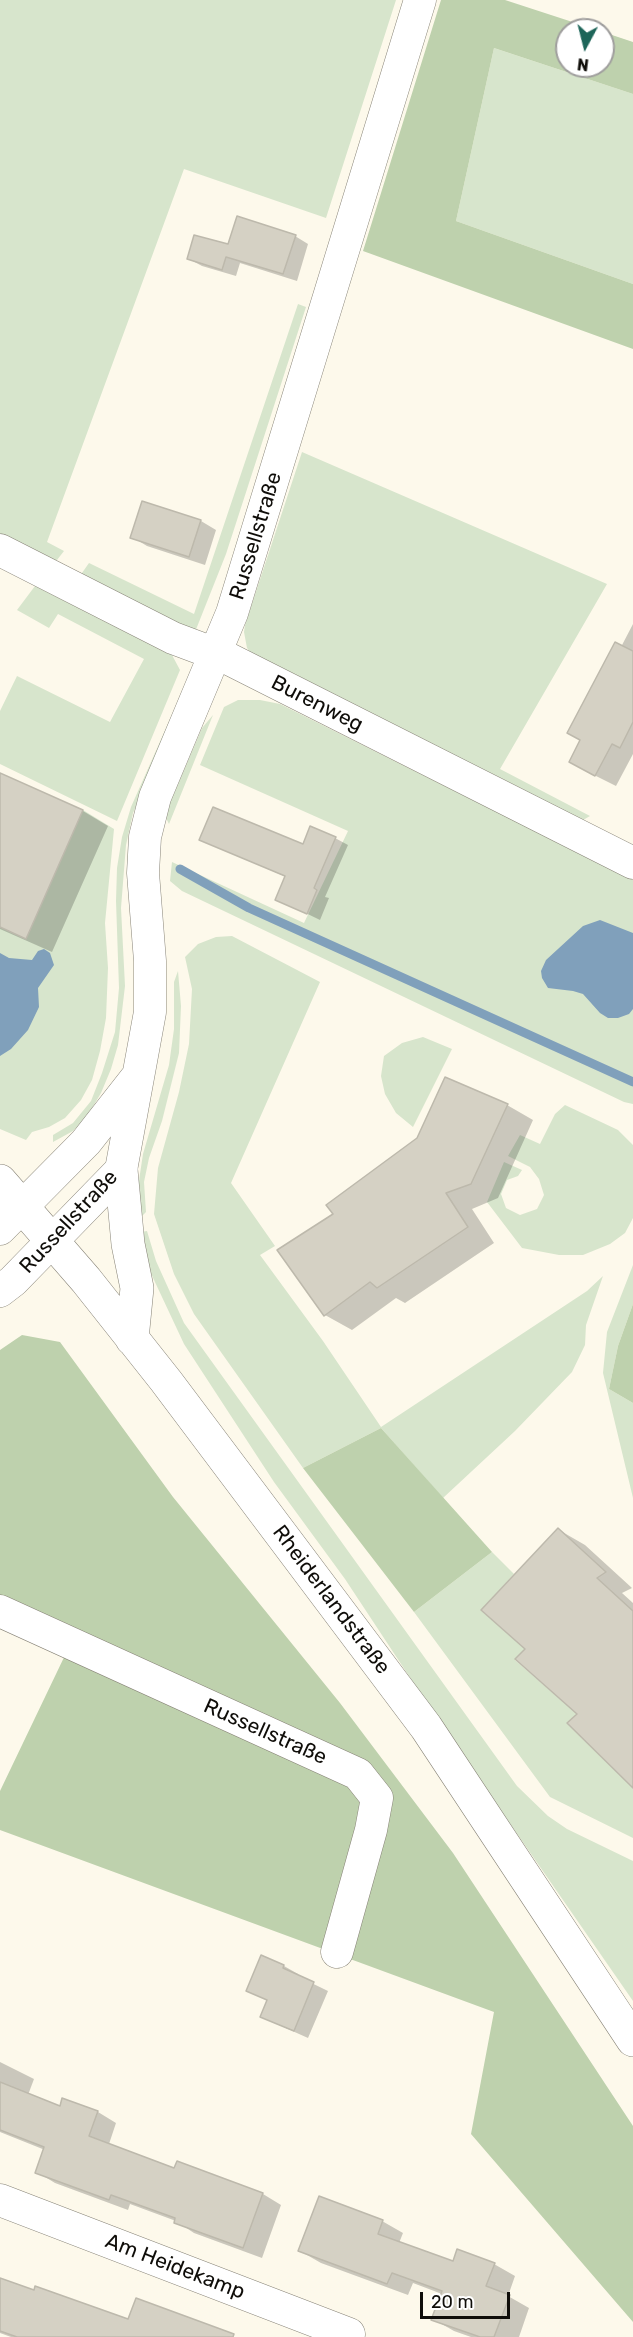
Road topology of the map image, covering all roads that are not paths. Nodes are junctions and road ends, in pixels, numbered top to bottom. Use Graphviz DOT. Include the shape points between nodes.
graph roads {
  1 [pos="420,0"];
  2 [pos="0,550"];
  3 [pos="215,653"];
  4 [pos="633,863"];
  5 [pos="139,1074"];
  6 [pos="121,1170"];
  7 [pos="0,1181"];
  8 [pos="11,1217"];
  9 [pos="51,1239"];
  10 [pos="0,1291"];
  11 [pos="132,1339"];
  12 [pos="0,1611"];
  13 [pos="338,1952"];
  14 [pos="633,2040"];
  15 [pos="0,2200"];
  16 [pos="352,2336"];
  1 -- 3 [label="street, Russellstraße" via="236,602"];
  2 -- 3 [label="street, Burenweg" via="173,638"];
  3 -- 4 [label="street, Burenweg"];
  3 -- 5 [label="street, Russellstraße" via="154,797 145,837 143,873 150,1012"];
  5 -- 6 [label="street, Russellstraße"];
  5 -- 8 [label="street, Russellstraße" via="86,1142"];
  6 -- 9 [label="street, Russellstraße"];
  6 -- 11 [label="main road" via="128,1244 137,1288"];
  7 -- 8 [label="main road, Rheiderlandstraße"];
  8 -- 9 [label="main road, Rheiderlandstraße"];
  9 -- 10 [label="street, Russellstraße"];
  9 -- 11 [label="main road, Rheiderlandstraße"];
  11 -- 14 [label="main road, Rheiderlandstraße" via="426,1727"];
  12 -- 13 [label="street, Russellstraße" via="358,1774 377,1798"];
  15 -- 16 [label="street, Am Heidekamp"];
}
